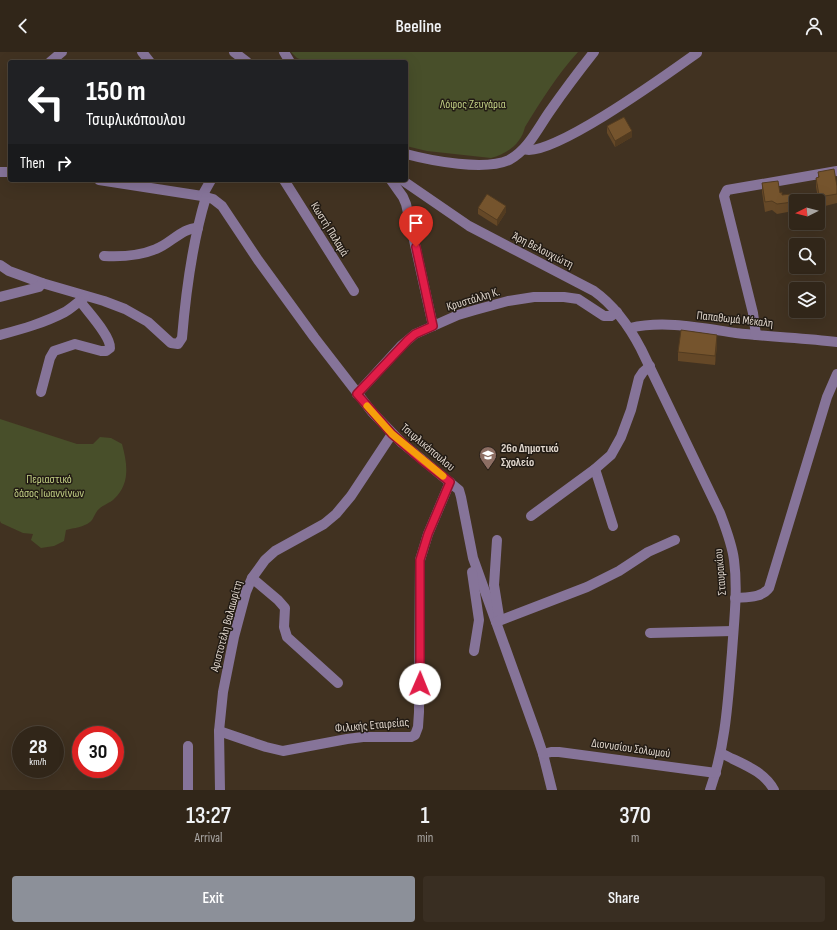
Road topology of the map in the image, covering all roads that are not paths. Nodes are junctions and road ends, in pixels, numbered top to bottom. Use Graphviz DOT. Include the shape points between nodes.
graph roads {
  1 [pos="62,52"];
  2 [pos="142,52"];
  3 [pos="234,52"];
  4 [pos="594,52"];
  5 [pos="697,53"];
  6 [pos="52,60"];
  7 [pos="148,60"];
  8 [pos="244,60"];
  9 [pos="524,148"];
  10 [pos="408,154"];
  11 [pos="837,171"];
  12 [pos="112,182"];
  13 [pos="210,182"];
  14 [pos="285,182"];
  15 [pos="392,182"];
  16 [pos="405,182"];
  17 [pos="204,196"];
  18 [pos="198,228"];
  19 [pos="104,256"];
  20 [pos="0,265"];
  21 [pos="42,284"];
  22 [pos="354,291"];
  23 [pos="0,297"];
  24 [pos="83,299"];
  25 [pos="617,312"];
  26 [pos="433,326"];
  27 [pos="630,328"];
  28 [pos="756,334"];
  29 [pos="0,335"];
  30 [pos="837,342"];
  31 [pos="650,366"];
  32 [pos="837,374"];
  33 [pos="41,392"];
  34 [pos="357,394"];
  35 [pos="392,434"];
  36 [pos="596,469"];
  37 [pos="450,482"];
  38 [pos="531,516"];
  39 [pos="614,526"];
  40 [pos="497,540"];
  41 [pos="675,540"];
  42 [pos="471,552"];
  43 [pos="252,578"];
  44 [pos="735,598"];
  45 [pos="496,622"];
  46 [pos="733,632"];
  47 [pos="650,633"];
  48 [pos="474,650"];
  49 [pos="338,683"];
  50 [pos="219,731"];
  51 [pos="188,746"];
  52 [pos="543,754"];
  53 [pos="720,754"];
  54 [pos="716,773"];
  55 [pos="188,790"];
  56 [pos="220,790"];
  57 [pos="552,790"];
  58 [pos="710,790"];
  59 [pos="774,790"];
  1 -- 6 [label="street"];
  2 -- 7 [label="street"];
  3 -- 8 [label="street"];
  4 -- 9 [label="street"];
  5 -- 9 [label="street" via="648,88 582,128 540,148"];
  9 -- 10 [label="street" via="510,159 484,165"];
  11 -- 28 [label="street" via="725,192"];
  12 -- 17 [label="street"];
  13 -- 17 [label="street"];
  14 -- 22 [label="street, Κωστή Παλαμά"];
  15 -- 26 [label="street" via="406,204"];
  16 -- 25 [label="street, Άρη Βελουχιώτη" via="469,226 594,291"];
  17 -- 18 [label="street"];
  17 -- 34 [label="street, Τσιφλικόπουλου" via="222,206"];
  18 -- 19 [label="street" via="190,229 165,245 141,254"];
  18 -- 24 [label="street" via="185,300 182,338 178,344 172,343 148,322 119,306"];
  20 -- 21 [label="street"];
  21 -- 23 [label="street"];
  21 -- 24 [label="street"];
  24 -- 29 [label="street" via="66,312 48,320"];
  24 -- 33 [label="street" via="106,335 110,348 101,351 74,344 54,351"];
  25 -- 26 [label="street, Κρυστάλλη Κ." via="611,316 599,314 583,301 573,298 534,297 475,310"];
  25 -- 27 [label="street, Άρη Βελουχιώτη"];
  26 -- 34 [label="street, Κρυστάλλη Κ." via="408,340"];
  27 -- 28 [label="street, Παπαθωμά Μέκαλη" via="662,324"];
  27 -- 31 [label="street, Άρη Βελουχιώτη"];
  28 -- 30 [label="street, Παπαθωμά Μέκαλη"];
  31 -- 36 [label="street" via="639,378 631,410 618,444 610,457"];
  31 -- 44 [label="street, Σταυρακίου" via="727,531 734,559"];
  32 -- 44 [label="street" via="827,397 769,588 759,595"];
  34 -- 35 [label="street, Τσιφλικόπουλου"];
  35 -- 37 [label="street, Τσιφλικόπουλου"];
  35 -- 43 [label="street, Αριστοτέλη Βαλαωρίτη" via="336,514 324,524 269,556"];
  36 -- 38 [label="street"];
  36 -- 39 [label="street"];
  37 -- 42 [label="street, Τσιφλικόπουλου" via="459,490"];
  37 -- 50 [label="street, Φιλικής Εταιρείας" via="420,560 419,717 415,735 363,737 283,750"];
  40 -- 45 [label="street" via="494,584 499,619"];
  41 -- 45 [label="street" via="648,552 619,571 587,587"];
  42 -- 45 [label="street, Τσιφλικόπουλου"];
  42 -- 48 [label="street" via="470,562 479,620"];
  43 -- 49 [label="street" via="285,608 284,627 287,637"];
  43 -- 50 [label="street, Αριστοτέλη Βαλαωρίτη" via="244,597 229,657"];
  44 -- 46 [label="street, Σταυρακίου"];
  45 -- 52 [label="street, Τσιφλικόπουλου"];
  46 -- 47 [label="street"];
  46 -- 53 [label="street, Σταυρακίου" via="726,721"];
  50 -- 56 [label="street, Αριστοτέλη Βαλαωρίτη"];
  51 -- 55 [label="street"];
  52 -- 54 [label="street, Διονυσίου Σολωμού" via="559,752"];
  52 -- 57 [label="street, Τσιφλικόπουλου"];
  53 -- 54 [label="street, Σταυρακίου"];
  53 -- 59 [label="street" via="762,775"];
  54 -- 58 [label="street, Σταυρακίου"];
}
